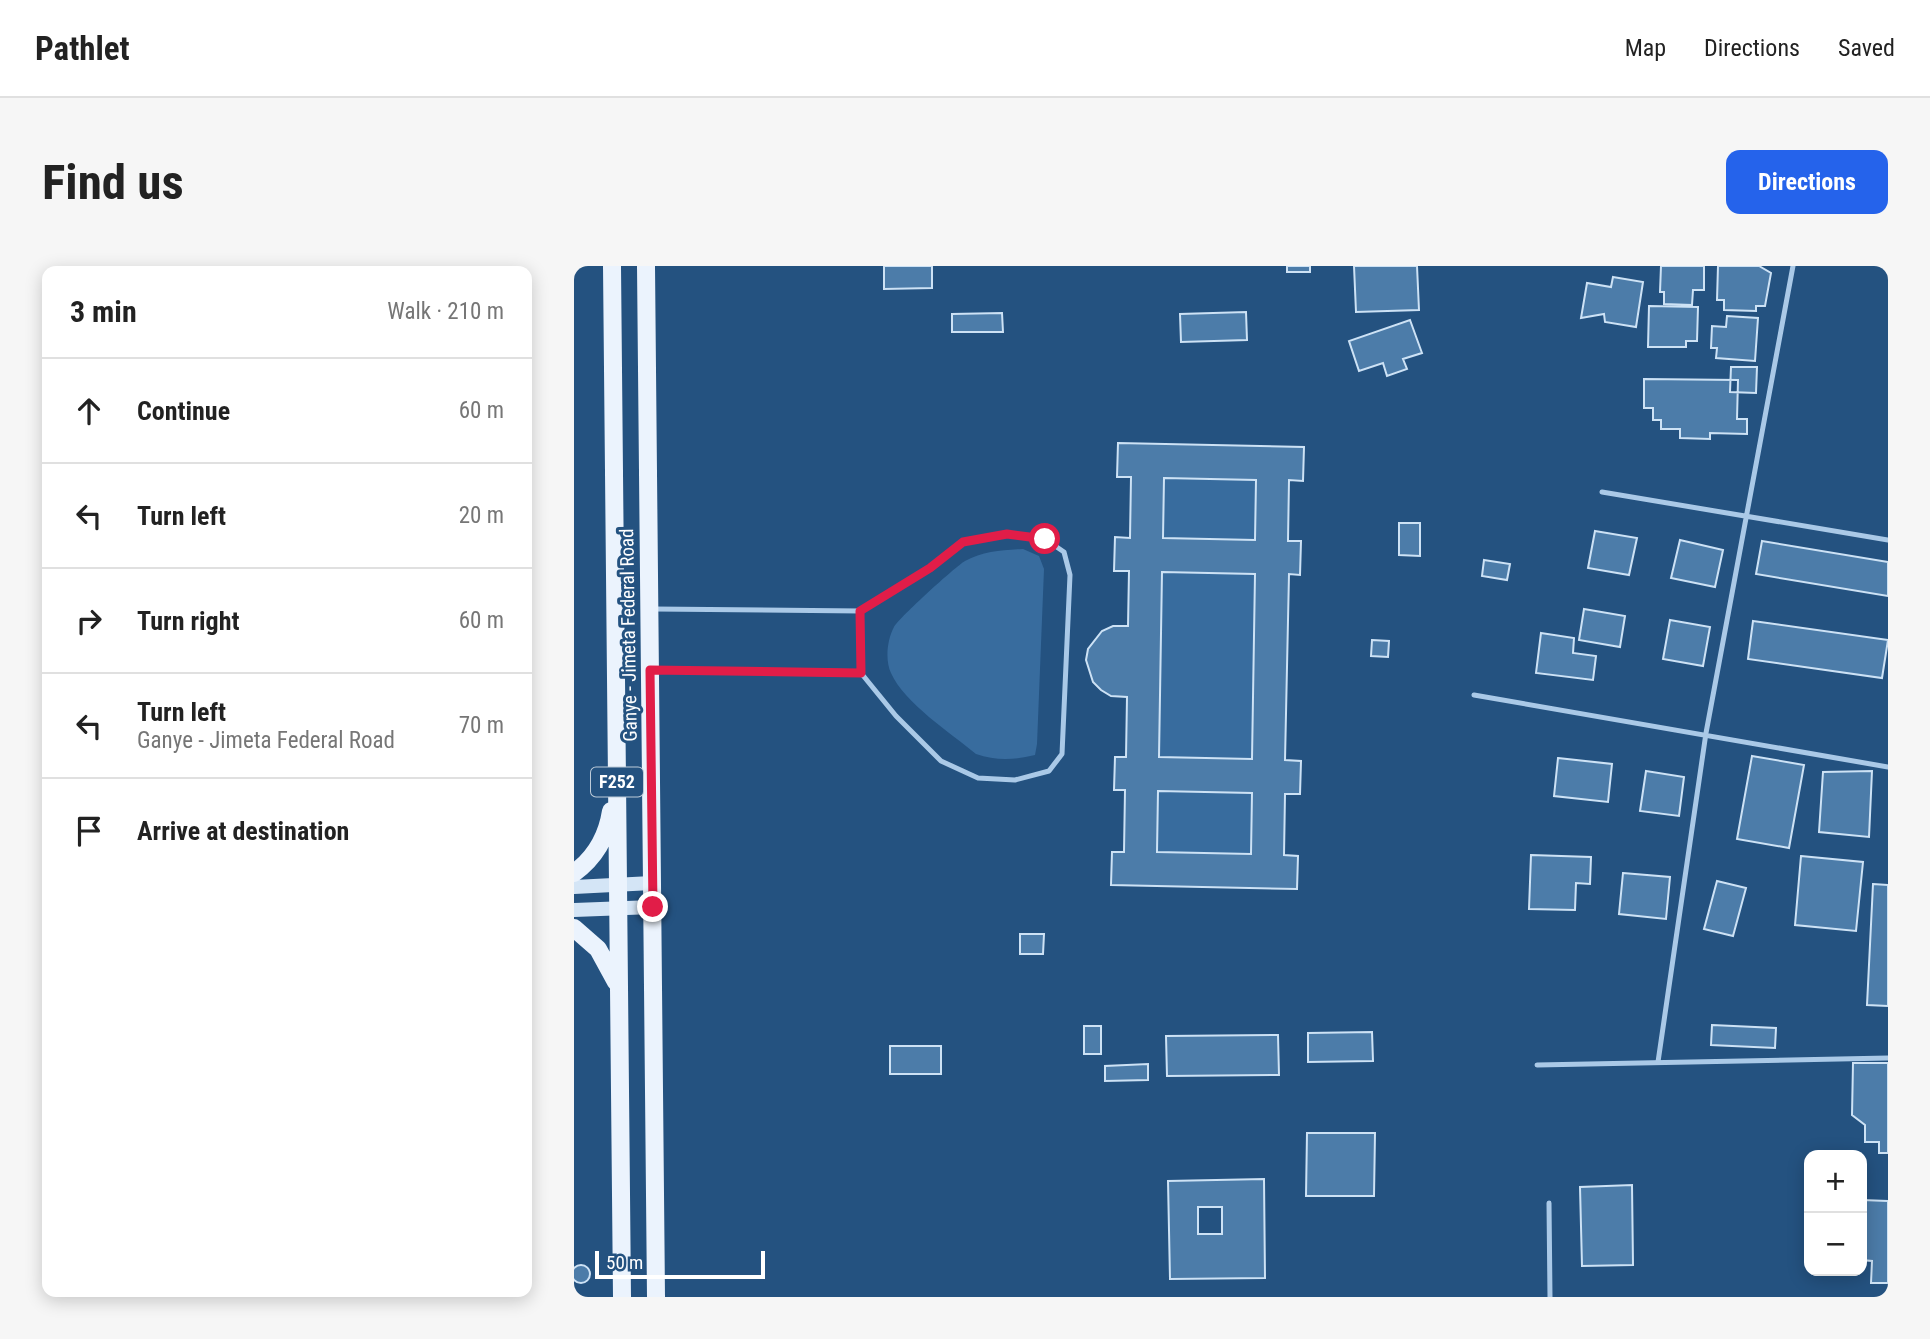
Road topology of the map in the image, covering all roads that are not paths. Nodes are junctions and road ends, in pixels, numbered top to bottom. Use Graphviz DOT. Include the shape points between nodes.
graph roads {
  1 [pos="612,266"];
  2 [pos="646,266"];
  3 [pos="1793,266"];
  4 [pos="1602,492"];
  5 [pos="1746,517"];
  6 [pos="1888,540"];
  7 [pos="648,609"];
  8 [pos="860,611"];
  9 [pos="650,670"];
  10 [pos="861,673"];
  11 [pos="1474,695"];
  12 [pos="1706,733"];
  13 [pos="1888,767"];
  14 [pos="617,777"];
  15 [pos="574,873"];
  16 [pos="652,883"];
  17 [pos="618,885"];
  18 [pos="574,887"];
  19 [pos="653,907"];
  20 [pos="618,908"];
  21 [pos="574,909"];
  22 [pos="574,928"];
  23 [pos="619,989"];
  24 [pos="1888,1058"];
  25 [pos="1658,1062"];
  26 [pos="1536,1065"];
  27 [pos="1549,1203"];
  28 [pos="622,1297"];
  29 [pos="656,1297"];
  30 [pos="1550,1297"];
  1 -- 14 [label="main road, Ganye - Jimeta Federal Road / F252"];
  2 -- 7 [label="main road, Ganye - Jimeta Federal Road / F252"];
  3 -- 5 [label="lane"];
  4 -- 5 [label="lane"];
  5 -- 6 [label="lane"];
  5 -- 12 [label="lane"];
  7 -- 8 [label="lane"];
  7 -- 9 [label="main road, Ganye - Jimeta Federal Road / F252"];
  8 -- 10 [label="lane"];
  8 -- 10 [label="lane" via="963,542 1007,534 1045,539 1064,552 1070,575 1062,754 1049,771 1015,780 978,778 941,761"];
  9 -- 10 [label="lane"];
  9 -- 16 [label="main road, Ganye - Jimeta Federal Road / F252"];
  11 -- 12 [label="lane"];
  12 -- 13 [label="lane"];
  12 -- 25 [label="lane"];
  14 -- 15 [label="main road" via="608,830 587,863"];
  14 -- 17 [label="main road, Ganye - Jimeta Federal Road / F252"];
  16 -- 17 [label="street"];
  16 -- 19 [label="main road, Ganye - Jimeta Federal Road / F252"];
  17 -- 18 [label="street"];
  17 -- 20 [label="main road, Ganye - Jimeta Federal Road / F252"];
  19 -- 20 [label="street"];
  19 -- 29 [label="main road, Ganye - Jimeta Federal Road / F252"];
  20 -- 21 [label="street"];
  20 -- 23 [label="main road, Ganye - Jimeta Federal Road / F252"];
  22 -- 23 [label="main road" via="598,949"];
  23 -- 28 [label="main road, Ganye - Jimeta Federal Road / F252"];
  24 -- 25 [label="lane"];
  25 -- 26 [label="lane"];
  27 -- 30 [label="lane"];
}
